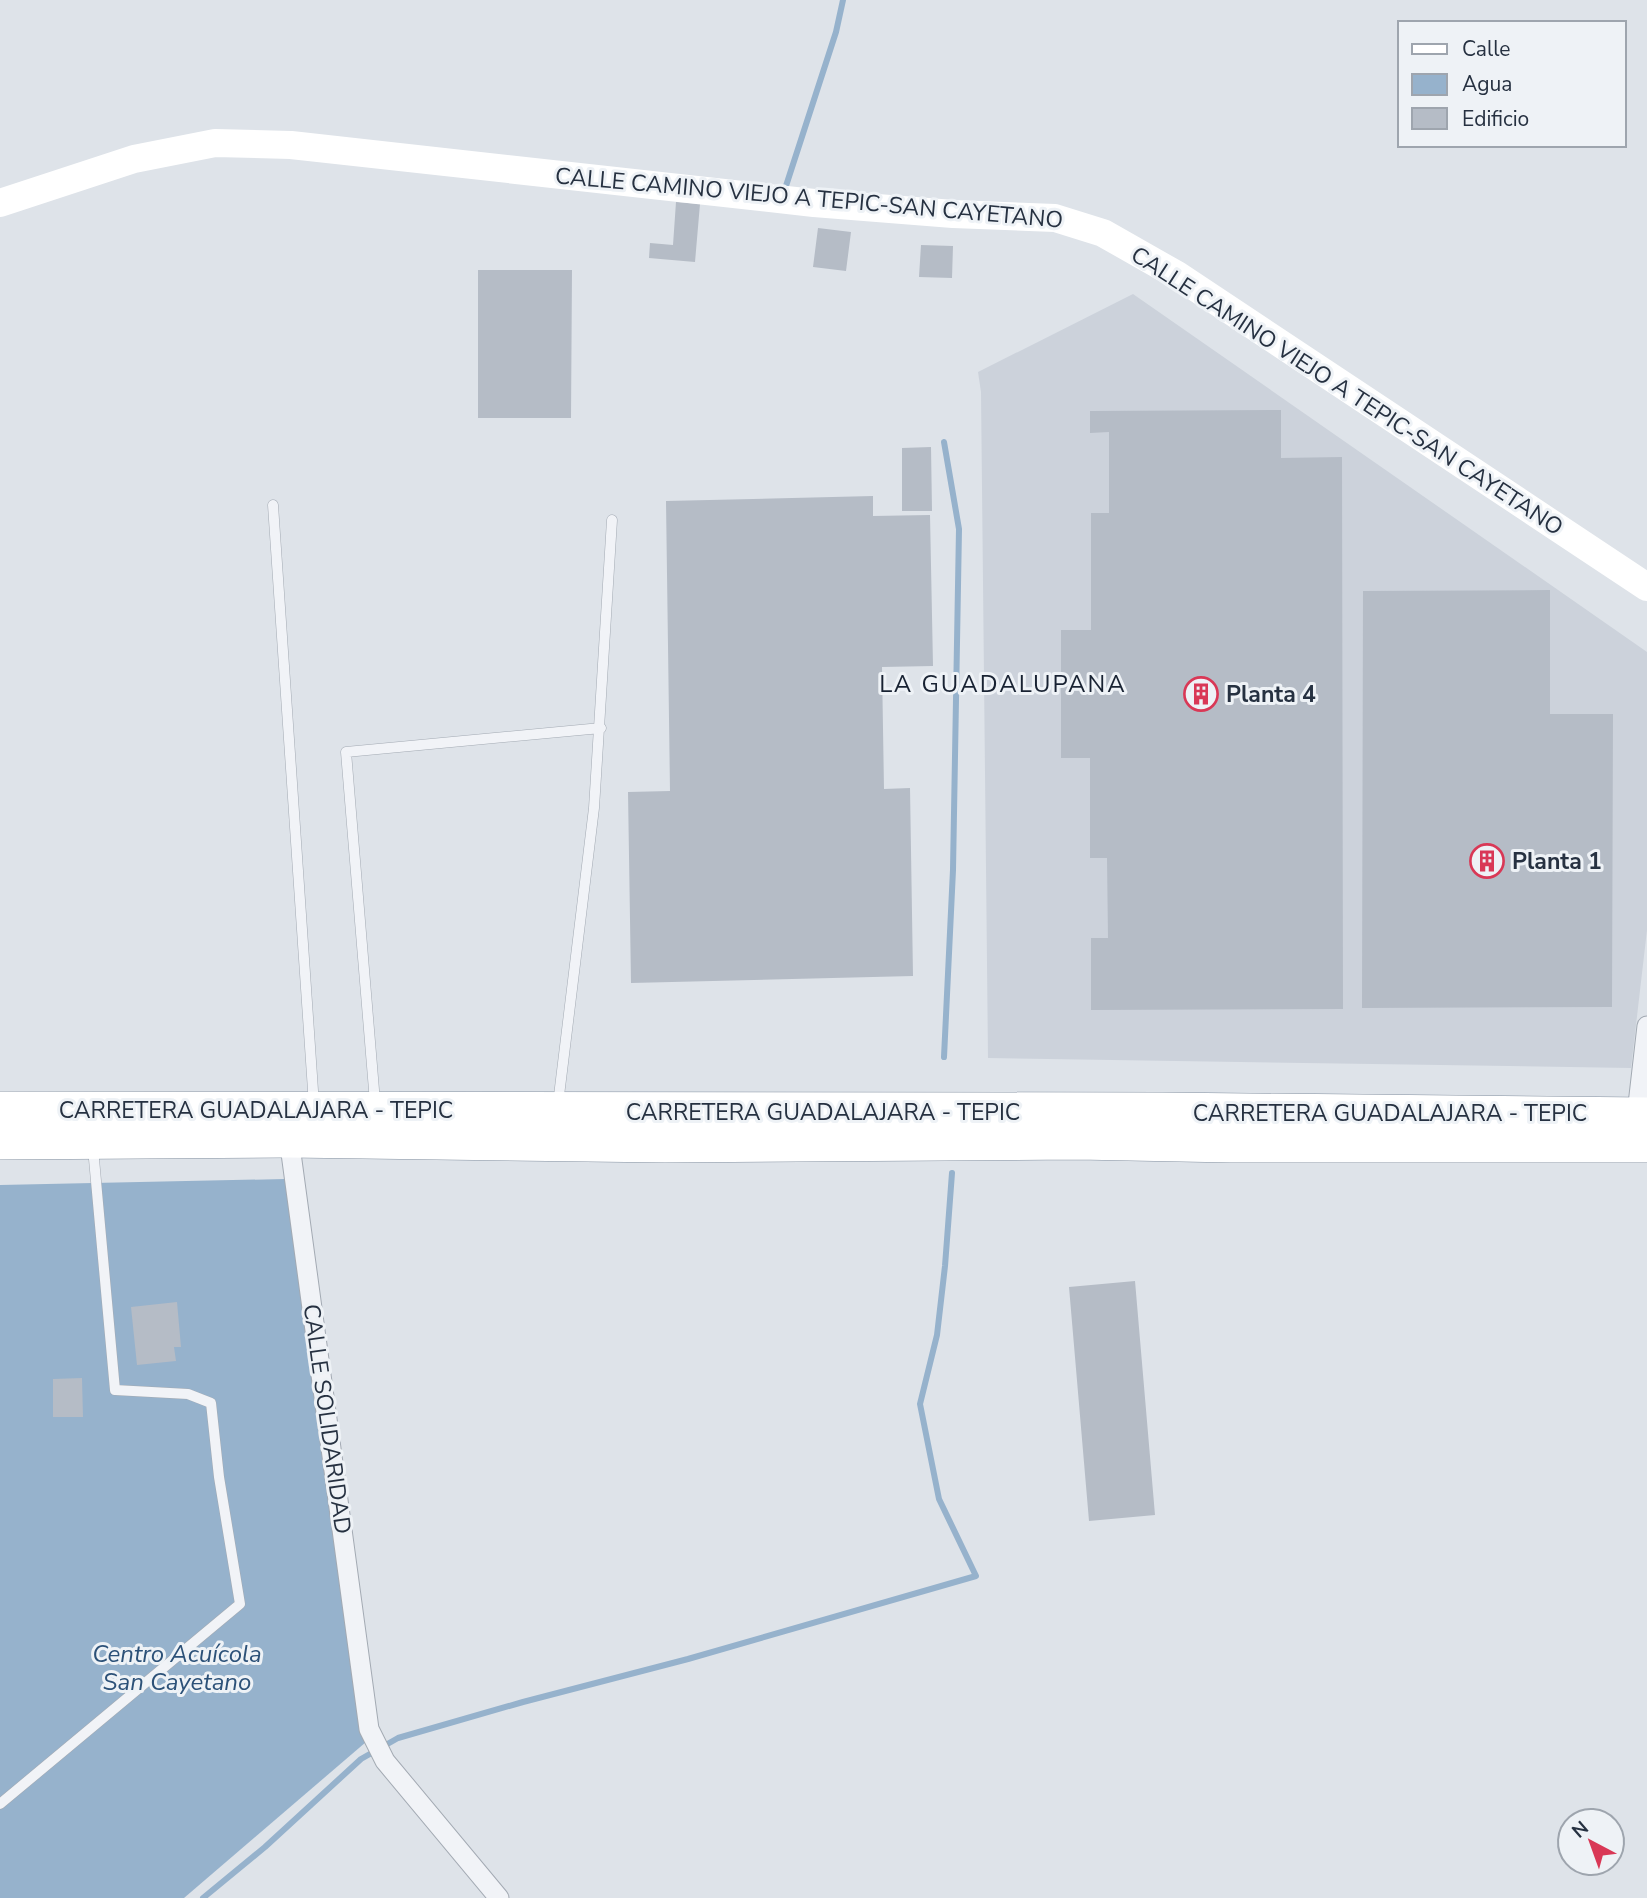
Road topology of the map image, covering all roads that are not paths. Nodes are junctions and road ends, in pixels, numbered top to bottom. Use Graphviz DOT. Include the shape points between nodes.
graph roads {
  1 [pos="0,203"];
  2 [pos="273,505"];
  3 [pos="612,520"];
  4 [pos="1647,587"];
  5 [pos="601,728"];
  6 [pos="1647,1027"];
  7 [pos="0,1110"];
  8 [pos="376,1110"];
  9 [pos="557,1111"];
  10 [pos="296,1119"];
  11 [pos="1079,1126"];
  12 [pos="1641,1133"];
  13 [pos="93,1140"];
  14 [pos="0,1141"];
  15 [pos="0,1804"];
  16 [pos="499,1898"];
  1 -- 4 [label="street, CALLE CAMINO VIEJO A TEPIC-SAN CAYETANO" via="134,159 228,143 291,145 814,203 1055,218 1103,233 1177,275"];
  2 -- 10 [label="lane"];
  3 -- 5 [label="lane"];
  5 -- 8 [label="lane" via="346,752"];
  5 -- 9 [label="lane"];
  6 -- 12 [label="street"];
  7 -- 10 [label="highway, CARRETERA GUADALAJARA - TEPIC"];
  8 -- 9 [label="highway, CARRETERA GUADALAJARA - TEPIC"];
  8 -- 10 [label="highway, CARRETERA GUADALAJARA - TEPIC"];
  9 -- 11 [label="highway, CARRETERA GUADALAJARA - TEPIC"];
  10 -- 11 [label="highway, CARRETERA GUADALAJARA - TEPIC" via="665,1144"];
  10 -- 13 [label="highway, CARRETERA GUADALAJARA - TEPIC"];
  10 -- 16 [label="street, CALLE SOLIDARIDAD" via="369,1730 384,1761"];
  11 -- 12 [label="highway, CARRETERA GUADALAJARA - TEPIC"];
  13 -- 14 [label="highway, CARRETERA GUADALAJARA - TEPIC"];
  13 -- 15 [label="lane" via="115,1390 188,1394 211,1403 240,1604"];
}
